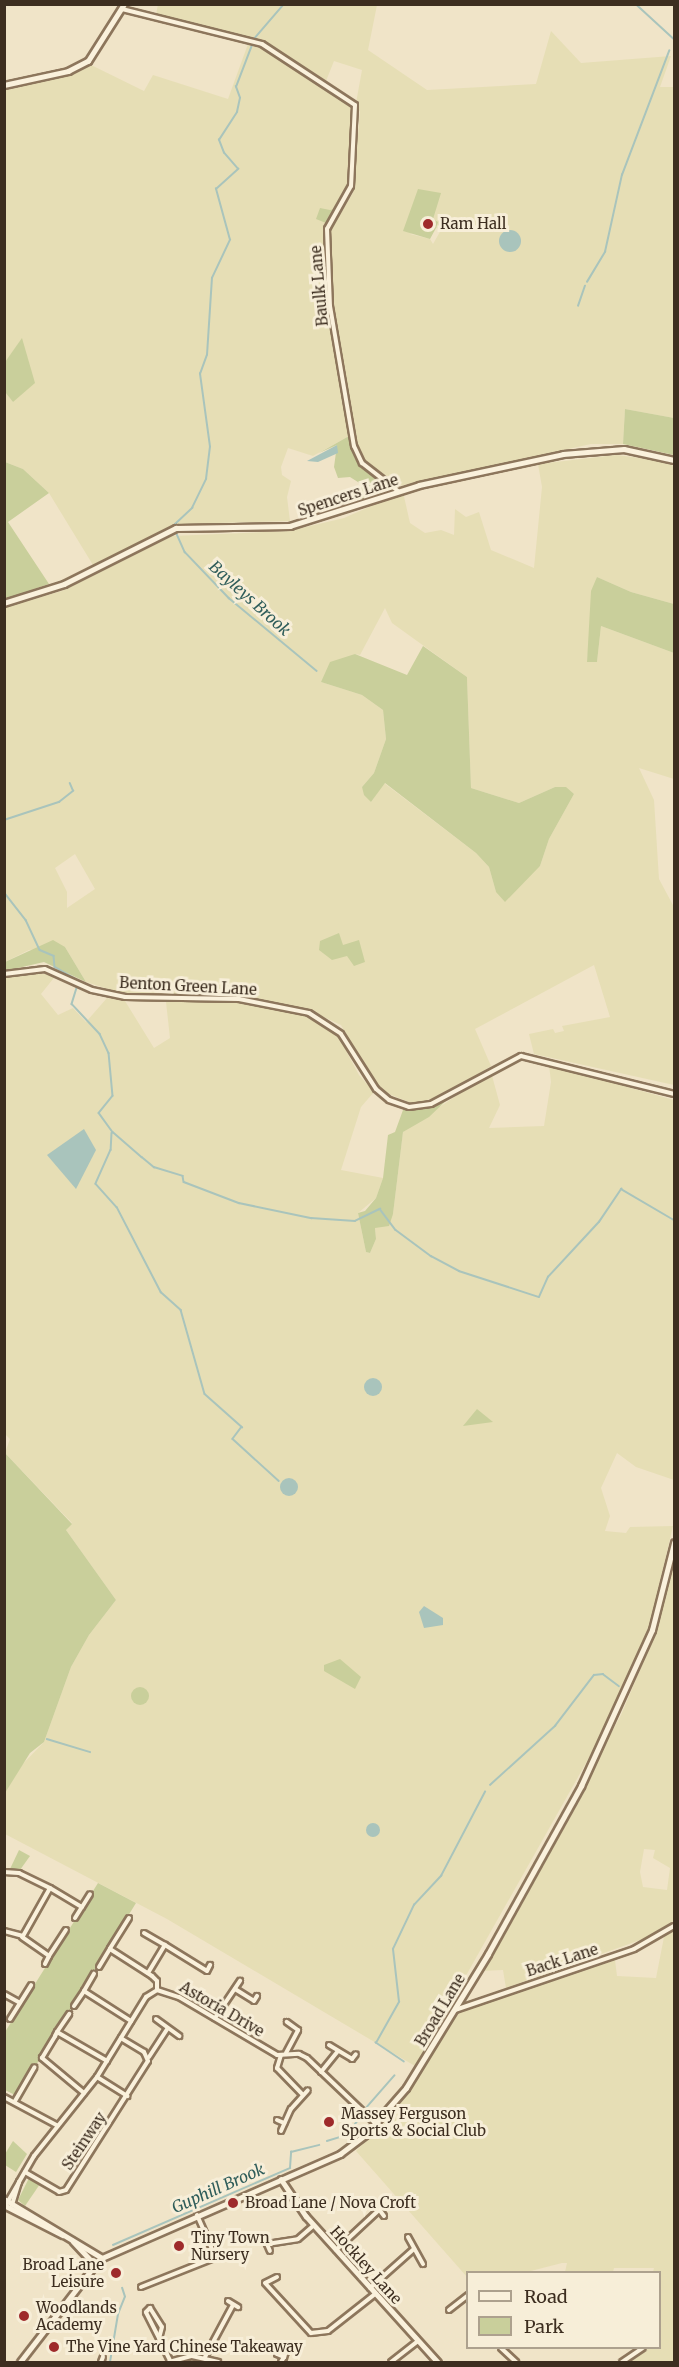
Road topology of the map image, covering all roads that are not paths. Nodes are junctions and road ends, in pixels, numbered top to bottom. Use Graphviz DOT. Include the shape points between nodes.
graph roads {
  1 [pos="123,7"];
  2 [pos="4,85"];
  3 [pos="675,460"];
  4 [pos="398,491"];
  5 [pos="4,603"];
  6 [pos="4,974"];
  7 [pos="675,1094"];
  8 [pos="675,1543"];
  9 [pos="4,1872"];
  10 [pos="50,1888"];
  11 [pos="90,1894"];
  12 [pos="82,1907"];
  13 [pos="75,1918"];
  14 [pos="129,1918"];
  15 [pos="675,1926"];
  16 [pos="4,1930"];
  17 [pos="66,1930"];
  18 [pos="144,1933"];
  19 [pos="22,1937"];
  20 [pos="165,1945"];
  21 [pos="110,1949"];
  22 [pos="49,1956"];
  23 [pos="45,1964"];
  24 [pos="210,1965"];
  25 [pos="99,1967"];
  26 [pos="207,1971"];
  27 [pos="148,1973"];
  28 [pos="94,1974"];
  29 [pos="204,1976"];
  30 [pos="240,1981"];
  31 [pos="31,1986"];
  32 [pos="235,1989"];
  33 [pos="157,1990"];
  34 [pos="84,1991"];
  35 [pos="4,1994"];
  36 [pos="257,1996"];
  37 [pos="254,2001"];
  38 [pos="20,2003"];
  39 [pos="74,2006"];
  40 [pos="250,2007"];
  41 [pos="454,2010"];
  42 [pos="69,2014"];
  43 [pos="215,2018"];
  44 [pos="9,2019"];
  45 [pos="156,2019"];
  46 [pos="131,2021"];
  47 [pos="287,2022"];
  48 [pos="167,2029"];
  49 [pos="57,2032"];
  50 [pos="178,2036"];
  51 [pos="121,2038"];
  52 [pos="329,2045"];
  53 [pos="338,2051"];
  54 [pos="286,2053"];
  55 [pos="356,2054"];
  56 [pos="280,2055"];
  57 [pos="149,2056"];
  58 [pos="107,2061"];
  59 [pos="35,2067"];
  60 [pos="321,2072"];
  61 [pos="97,2077"];
  62 [pos="308,2090"];
  63 [pos="84,2093"];
  64 [pos="303,2095"];
  65 [pos="128,2096"];
  66 [pos="4,2097"];
  67 [pos="15,2101"];
  68 [pos="277,2120"];
  69 [pos="284,2123"];
  70 [pos="376,2124"];
  71 [pos="58,2126"];
  72 [pos="281,2131"];
  73 [pos="25,2172"];
  74 [pos="281,2179"];
  75 [pos="19,2182"];
  76 [pos="5,2202"];
  77 [pos="375,2204"];
  78 [pos="12,2206"];
  79 [pos="380,2210"];
  80 [pos="197,2214"];
  81 [pos="384,2216"];
  82 [pos="315,2225"];
  83 [pos="264,2237"];
  84 [pos="408,2237"];
  85 [pos="267,2244"];
  86 [pos="414,2249"];
  87 [pos="336,2250"];
  88 [pos="270,2251"];
  89 [pos="96,2254"];
  90 [pos="224,2254"];
  91 [pos="102,2258"];
  92 [pos="216,2258"];
  93 [pos="93,2263"];
  94 [pos="423,2264"];
  95 [pos="277,2277"];
  96 [pos="147,2285"];
  97 [pos="141,2287"];
  98 [pos="370,2288"];
  99 [pos="149,2292"];
  100 [pos="375,2294"];
  101 [pos="466,2297"];
  102 [pos="228,2301"];
  103 [pos="449,2310"];
  104 [pos="159,2338"];
  105 [pos="418,2341"];
  106 [pos="502,2349"];
  107 [pos="642,2349"];
  108 [pos="103,2356"];
  109 [pos="205,2357"];
  110 [pos="284,2357"];
  111 [pos="20,2362"];
  112 [pos="101,2362"];
  113 [pos="169,2362"];
  114 [pos="218,2362"];
  115 [pos="281,2362"];
  116 [pos="391,2362"];
  117 [pos="438,2362"];
  118 [pos="516,2362"];
  119 [pos="622,2362"];
  1 -- 2 [label="street" via="88,61 68,71"];
  1 -- 4 [label="street, Baulk Lane" via="262,44 355,105 351,186 327,229 330,306 354,446 362,463"];
  3 -- 4 [label="street, Spencers Lane" via="624,449 563,454"];
  4 -- 5 [label="street, Spencers Lane" via="290,526 176,528 64,584"];
  6 -- 7 [label="street, Benton Green Lane" via="45,969 92,990 125,998 239,999 309,1013 341,1034 375,1089 389,1100 409,1107 431,1104 521,1056"];
  8 -- 41 [label="street, Broad Lane" via="652,1629 582,1786"];
  9 -- 10 [label="street" via="15,1872"];
  10 -- 12 [label="street"];
  10 -- 19 [label="street"];
  11 -- 12 [label="street"];
  12 -- 13 [label="street"];
  14 -- 21 [label="street"];
  15 -- 41 [label="street, Back Lane" via="634,1949"];
  16 -- 19 [label="street"];
  17 -- 22 [label="street"];
  18 -- 20 [label="street"];
  19 -- 22 [label="street"];
  20 -- 26 [label="street"];
  20 -- 27 [label="street"];
  21 -- 25 [label="street"];
  21 -- 27 [label="street"];
  22 -- 23 [label="street"];
  24 -- 26 [label="street"];
  26 -- 29 [label="street"];
  27 -- 33 [label="street" via="158,1981"];
  28 -- 34 [label="street"];
  30 -- 32 [label="street"];
  31 -- 38 [label="street"];
  32 -- 37 [label="street"];
  32 -- 43 [label="street"];
  33 -- 43 [label="street, Astoria Drive" via="167,1991"];
  33 -- 46 [label="street, Astoria Drive" via="146,1997"];
  34 -- 39 [label="street"];
  34 -- 46 [label="street"];
  35 -- 38 [label="street"];
  36 -- 37 [label="street"];
  37 -- 40 [label="street"];
  38 -- 44 [label="street"];
  41 -- 70 [label="street, Broad Lane" via="406,2088"];
  42 -- 49 [label="street"];
  43 -- 56 [label="street, Astoria Drive"];
  45 -- 48 [label="street"];
  46 -- 51 [label="street, Astoria Drive"];
  47 -- 54 [label="street" via="301,2031"];
  48 -- 50 [label="street"];
  48 -- 57 [label="street, Steinway"];
  49 -- 58 [label="street"];
  49 -- 63 [label="street" via="42,2058"];
  51 -- 57 [label="street"];
  51 -- 58 [label="street, Astoria Drive"];
  52 -- 53 [label="street"];
  53 -- 55 [label="street" via="352,2059"];
  53 -- 60 [label="street"];
  54 -- 56 [label="street"];
  54 -- 60 [label="street" via="299,2054"];
  56 -- 64 [label="street" via="277,2068"];
  57 -- 65 [label="street, Steinway"];
  58 -- 61 [label="street, Astoria Drive"];
  59 -- 67 [label="street"];
  60 -- 70 [label="street"];
  61 -- 63 [label="street, Astoria Drive"];
  61 -- 65 [label="street"];
  62 -- 64 [label="street"];
  63 -- 71 [label="street, Astoria Drive"];
  64 -- 69 [label="street"];
  65 -- 73 [label="street, Steinway" via="64,2191 59,2192"];
  66 -- 67 [label="street"];
  67 -- 71 [label="street"];
  68 -- 69 [label="street"];
  69 -- 72 [label="street"];
  70 -- 74 [label="street, Broad Lane" via="340,2154"];
  71 -- 73 [label="street, Astoria Drive"];
  73 -- 75 [label="street, Astoria Drive"];
  74 -- 80 [label="street, Broad Lane"];
  74 -- 82 [label="street, Hockley Lane"];
  75 -- 76 [label="street, Astoria Drive"];
  75 -- 78 [label="street, Astoria Drive"];
  76 -- 78 [label="street"];
  77 -- 79 [label="street"];
  78 -- 89 [label="street"];
  78 -- 93 [label="street" via="72,2240"];
  79 -- 81 [label="street"];
  79 -- 87 [label="street"];
  80 -- 91 [label="street, Broad Lane"];
  80 -- 92 [label="street"];
  82 -- 85 [label="street" via="298,2239"];
  82 -- 87 [label="street, Hockley Lane"];
  83 -- 85 [label="street"];
  84 -- 86 [label="street"];
  85 -- 88 [label="street"];
  86 -- 94 [label="street"];
  86 -- 98 [label="street"];
  87 -- 98 [label="street, Hockley Lane"];
  89 -- 91 [label="street"];
  89 -- 93 [label="street"];
  90 -- 92 [label="street"];
  91 -- 93 [label="street" via="101,2264"];
  92 -- 96 [label="street"];
  93 -- 111 [label="street"];
  95 -- 100 [label="street" via="265,2283 311,2333 328,2331"];
  96 -- 97 [label="street"];
  96 -- 99 [label="street"];
  98 -- 100 [label="street, Hockley Lane"];
  100 -- 105 [label="street, Hockley Lane"];
  101 -- 103 [label="street"];
  102 -- 109 [label="street" via="235,2306"];
  104 -- 104 [label="street" via="162,2327 150,2308 146,2312"];
  104 -- 113 [label="street"];
  105 -- 116 [label="street"];
  105 -- 117 [label="street, Hockley Lane"];
  106 -- 118 [label="street"];
  107 -- 119 [label="street"];
  108 -- 112 [label="street"];
  109 -- 113 [label="street" via="184,2356"];
  109 -- 114 [label="street"];
  110 -- 115 [label="street"];
}
